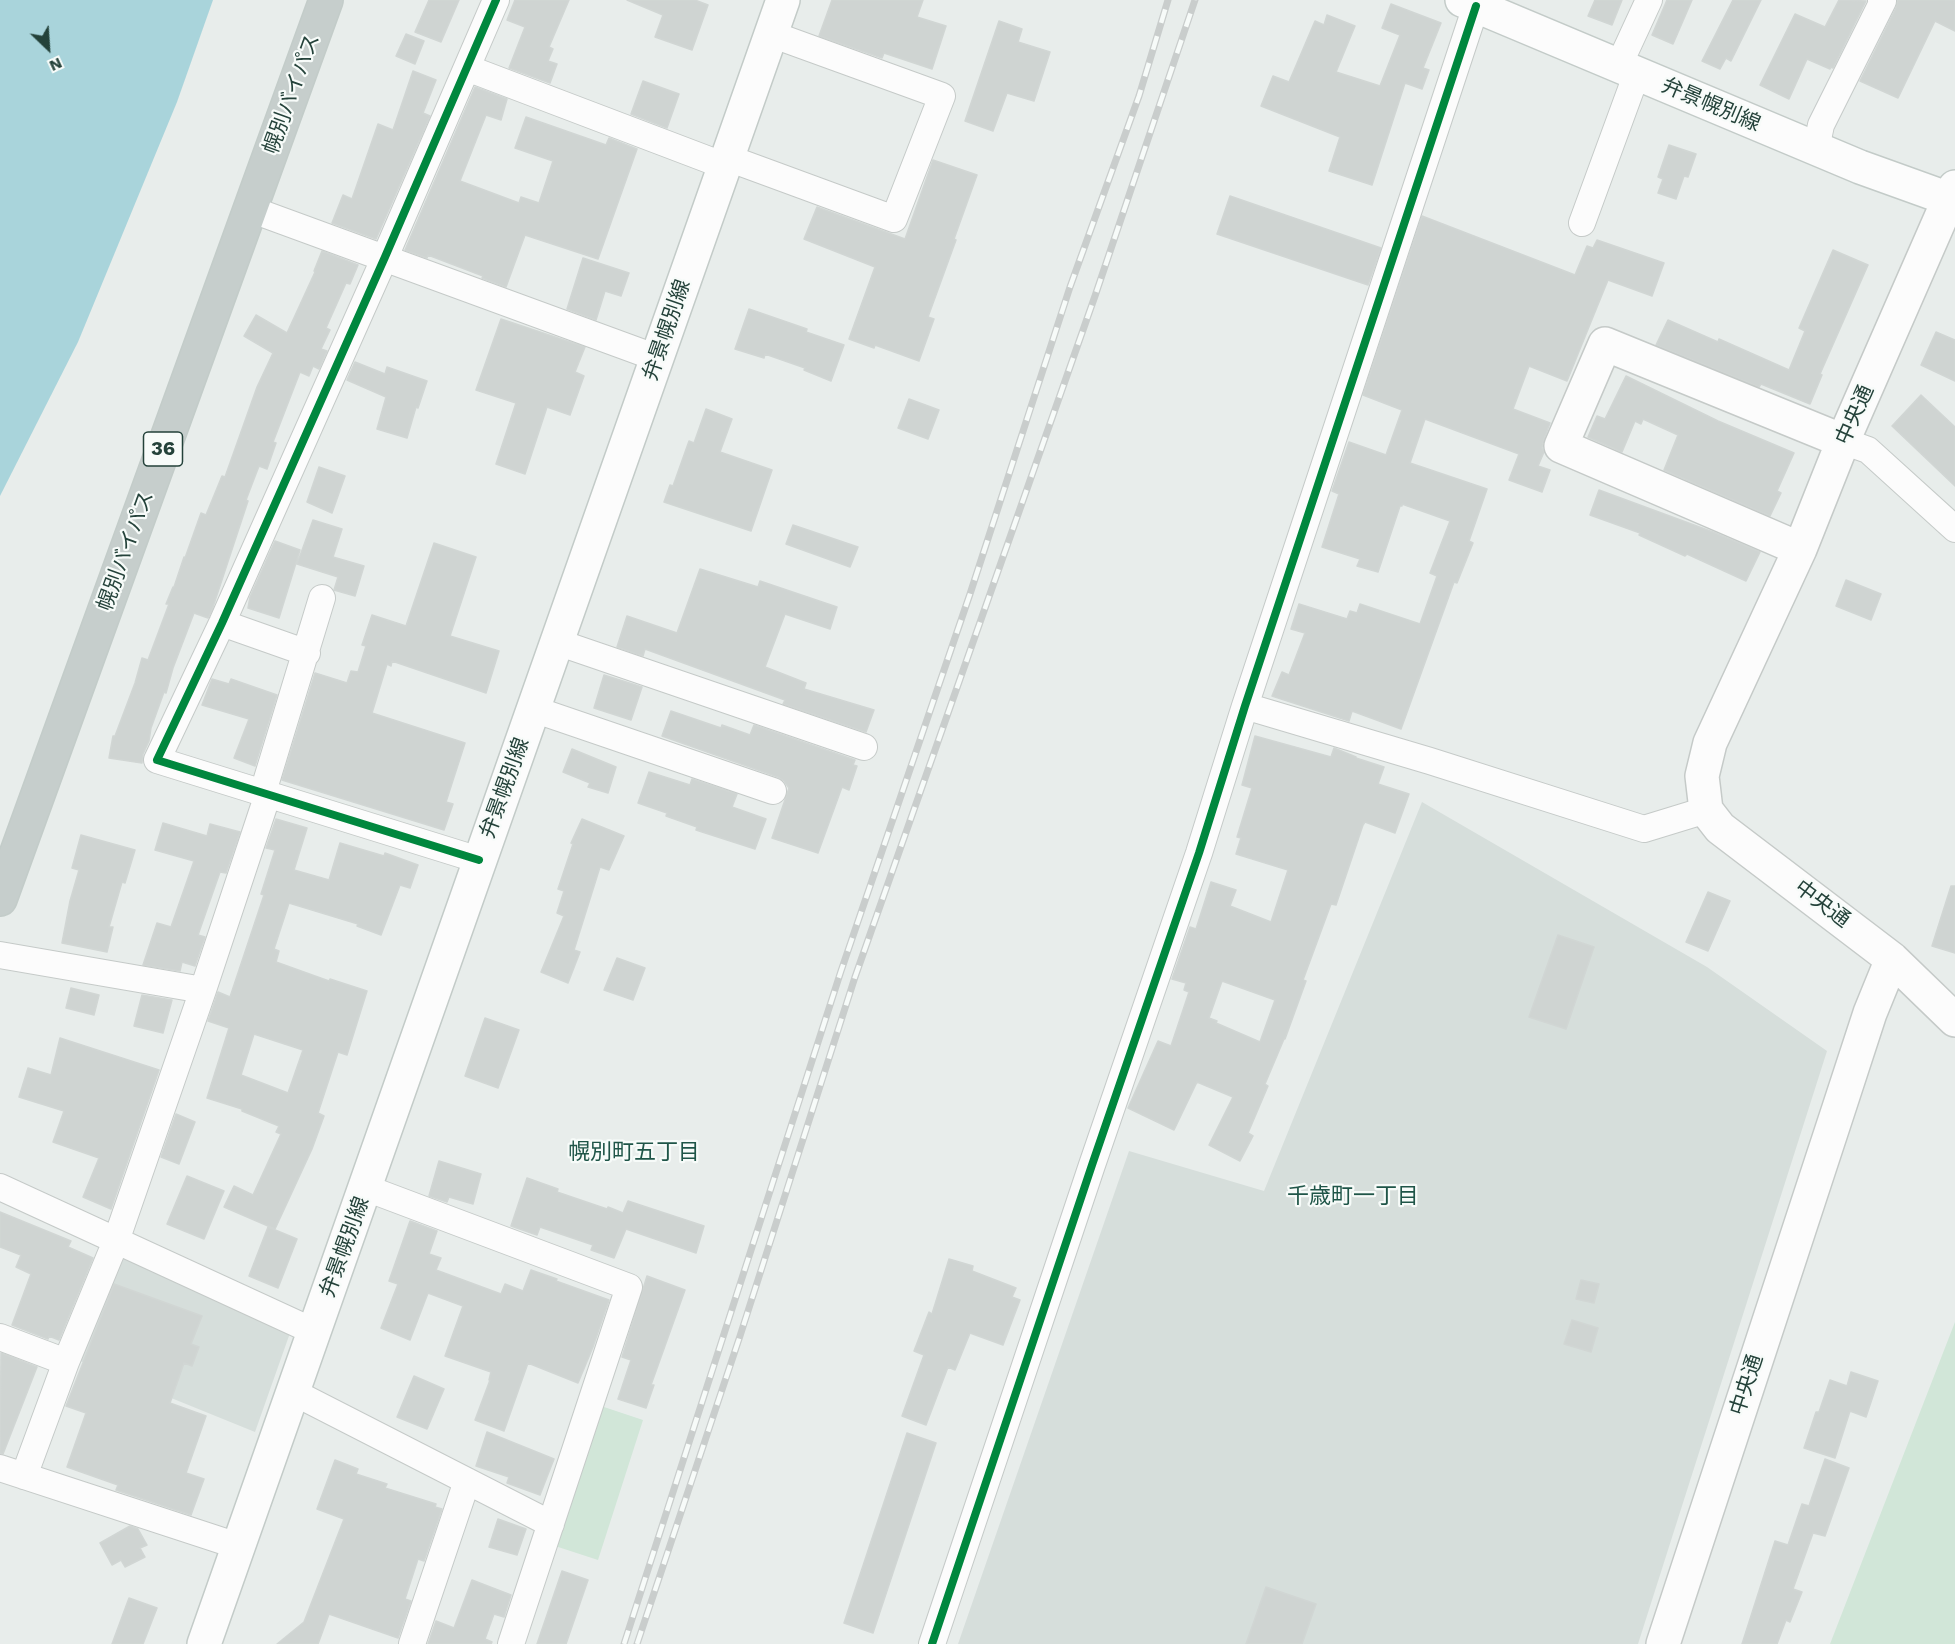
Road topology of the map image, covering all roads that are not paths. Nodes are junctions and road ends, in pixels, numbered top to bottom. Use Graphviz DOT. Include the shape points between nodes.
graph roads {
  1 [pos="326,0"];
  2 [pos="496,0"];
  3 [pos="783,0"];
  4 [pos="1649,0"];
  5 [pos="1881,0"];
  6 [pos="1469,3"];
  7 [pos="771,34"];
  8 [pos="467,68"];
  9 [pos="1628,69"];
  10 [pos="1816,149"];
  11 [pos="727,162"];
  12 [pos="1953,197"];
  13 [pos="250,209"];
  14 [pos="1582,223"];
  15 [pos="385,257"];
  16 [pos="657,358"];
  17 [pos="1843,441"];
  18 [pos="1955,530"];
  19 [pos="1800,549"];
  20 [pos="322,598"];
  21 [pos="222,622"];
  22 [pos="557,642"];
  23 [pos="307,653"];
  24 [pos="1245,706"];
  25 [pos="533,709"];
  26 [pos="864,747"];
  27 [pos="773,791"];
  28 [pos="266,793"];
  29 [pos="1706,810"];
  30 [pos="479,860"];
  31 [pos="0,899"];
  32 [pos="0,955"];
  33 [pos="1892,959"];
  34 [pos="203,990"];
  35 [pos="1955,1020"];
  36 [pos="0,1187"];
  37 [pos="366,1188"];
  38 [pos="116,1241"];
  39 [pos="315,1332"];
  40 [pos="0,1337"];
  41 [pos="66,1362"];
  42 [pos="293,1392"];
  43 [pos="0,1468"];
  44 [pos="24,1476"];
  45 [pos="467,1481"];
  46 [pos="551,1524"];
  47 [pos="238,1546"];
  48 [pos="204,1644"];
  49 [pos="412,1644"];
  50 [pos="511,1644"];
  51 [pos="932,1644"];
  52 [pos="1662,1644"];
  1 -- 13 [label="highway, 幌別バイパス / 36"];
  2 -- 8 [label="street"];
  3 -- 7 [label="street, 弁景幌別線"];
  4 -- 9 [label="street"];
  5 -- 10 [label="street" via="1821,125"];
  6 -- 9 [label="street, 弁景幌別線"];
  6 -- 24 [label="street"];
  7 -- 11 [label="street, 弁景幌別線"];
  7 -- 11 [label="street" via="942,96 894,219"];
  8 -- 11 [label="street"];
  8 -- 15 [label="street"];
  9 -- 10 [label="street, 弁景幌別線"];
  9 -- 14 [label="street"];
  10 -- 12 [label="street, 弁景幌別線"];
  11 -- 16 [label="street, 弁景幌別線"];
  12 -- 17 [label="street, 中央通"];
  13 -- 15 [label="street"];
  13 -- 31 [label="highway, 幌別バイパス / 36"];
  15 -- 16 [label="street"];
  15 -- 21 [label="street"];
  16 -- 22 [label="street, 弁景幌別線"];
  17 -- 18 [label="street" via="1868,450"];
  17 -- 19 [label="street, 中央通"];
  17 -- 19 [label="street" via="1605,344 1561,446"];
  19 -- 29 [label="street, 中央通" via="1710,743 1702,776"];
  20 -- 23 [label="street"];
  21 -- 23 [label="street"];
  21 -- 28 [label="street" via="157,760"];
  22 -- 25 [label="street, 弁景幌別線"];
  22 -- 26 [label="street"];
  23 -- 28 [label="street"];
  24 -- 29 [label="street" via="1644,829"];
  24 -- 51 [label="street"];
  25 -- 27 [label="street"];
  25 -- 30 [label="street, 弁景幌別線"];
  28 -- 30 [label="street"];
  28 -- 34 [label="street"];
  29 -- 33 [label="street, 中央通" via="1720,828"];
  30 -- 37 [label="street, 弁景幌別線"];
  32 -- 34 [label="street"];
  33 -- 35 [label="street"];
  33 -- 52 [label="street, 中央通" via="1870,1013"];
  34 -- 38 [label="street"];
  36 -- 38 [label="street"];
  37 -- 39 [label="street, 弁景幌別線"];
  37 -- 46 [label="street" via="629,1287"];
  38 -- 39 [label="street"];
  38 -- 41 [label="street"];
  39 -- 42 [label="street, 弁景幌別線"];
  40 -- 41 [label="street"];
  41 -- 44 [label="street"];
  42 -- 45 [label="street"];
  42 -- 47 [label="street, 弁景幌別線"];
  43 -- 44 [label="street"];
  44 -- 47 [label="street"];
  45 -- 46 [label="street"];
  45 -- 49 [label="street"];
  46 -- 50 [label="street"];
  47 -- 48 [label="street, 弁景幌別線"];
}
